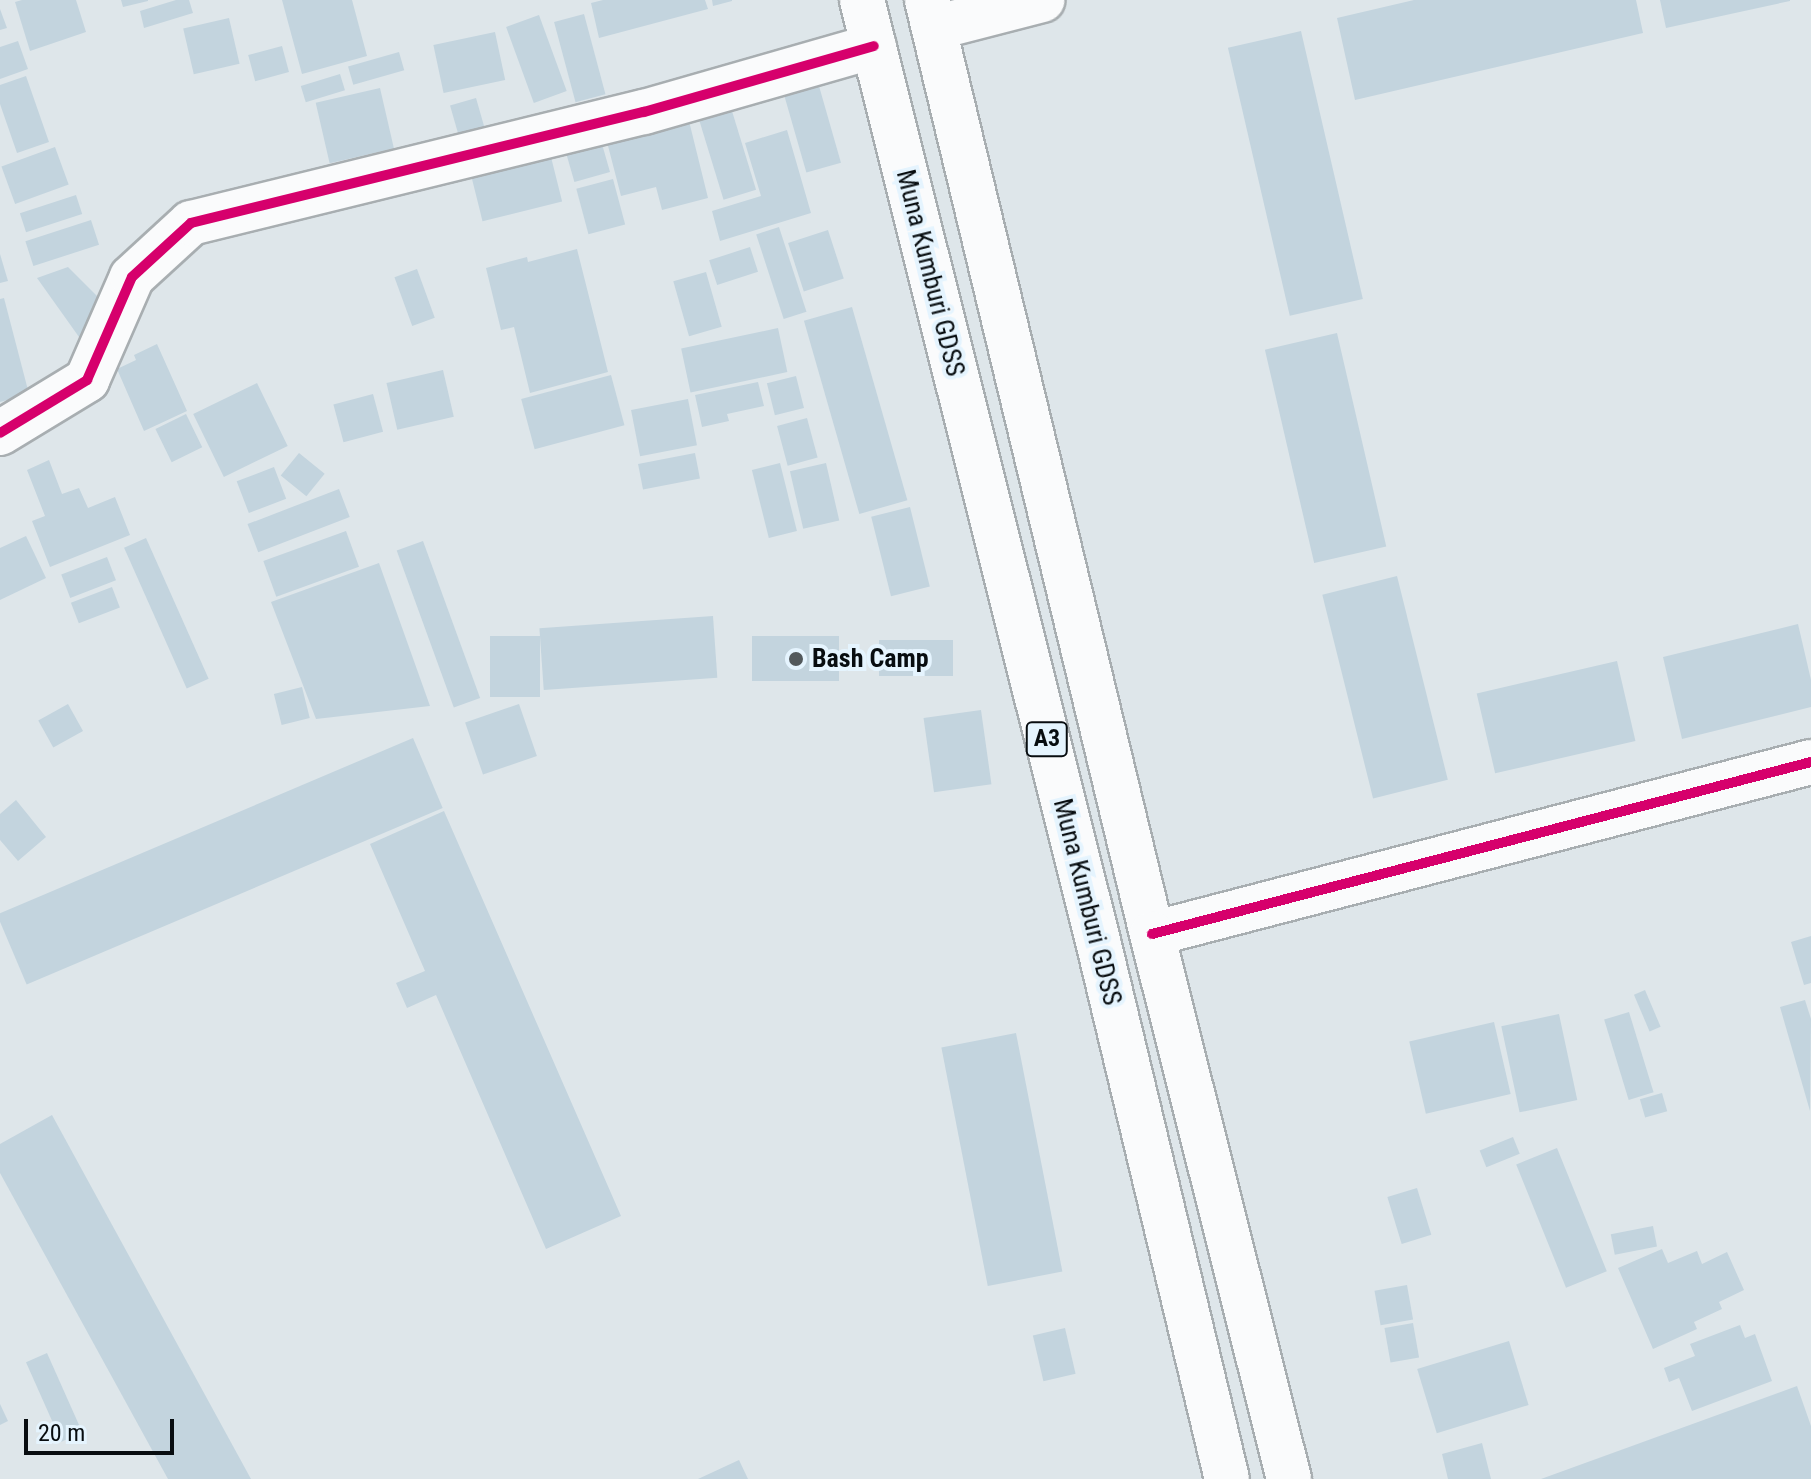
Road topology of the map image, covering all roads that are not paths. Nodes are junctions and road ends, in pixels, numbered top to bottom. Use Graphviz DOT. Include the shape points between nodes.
graph roads {
  1 [pos="862,0"];
  2 [pos="1042,0"];
  3 [pos="930,14"];
  4 [pos="874,46"];
  5 [pos="0,433"];
  6 [pos="1811,762"];
  7 [pos="1152,934"];
  8 [pos="1227,1479"];
  9 [pos="1289,1479"];
  1 -- 4 [label="main road, Muna Kumburi GDSS / A3"];
  2 -- 3 [label="main road"];
  3 -- 7 [label="main road, A3"];
  4 -- 5 [label="main road" via="644,112 191,223 132,277 87,380"];
  4 -- 8 [label="main road, Muna Kumburi GDSS / A3"];
  6 -- 7 [label="main road"];
  7 -- 9 [label="main road, A3"];
}
